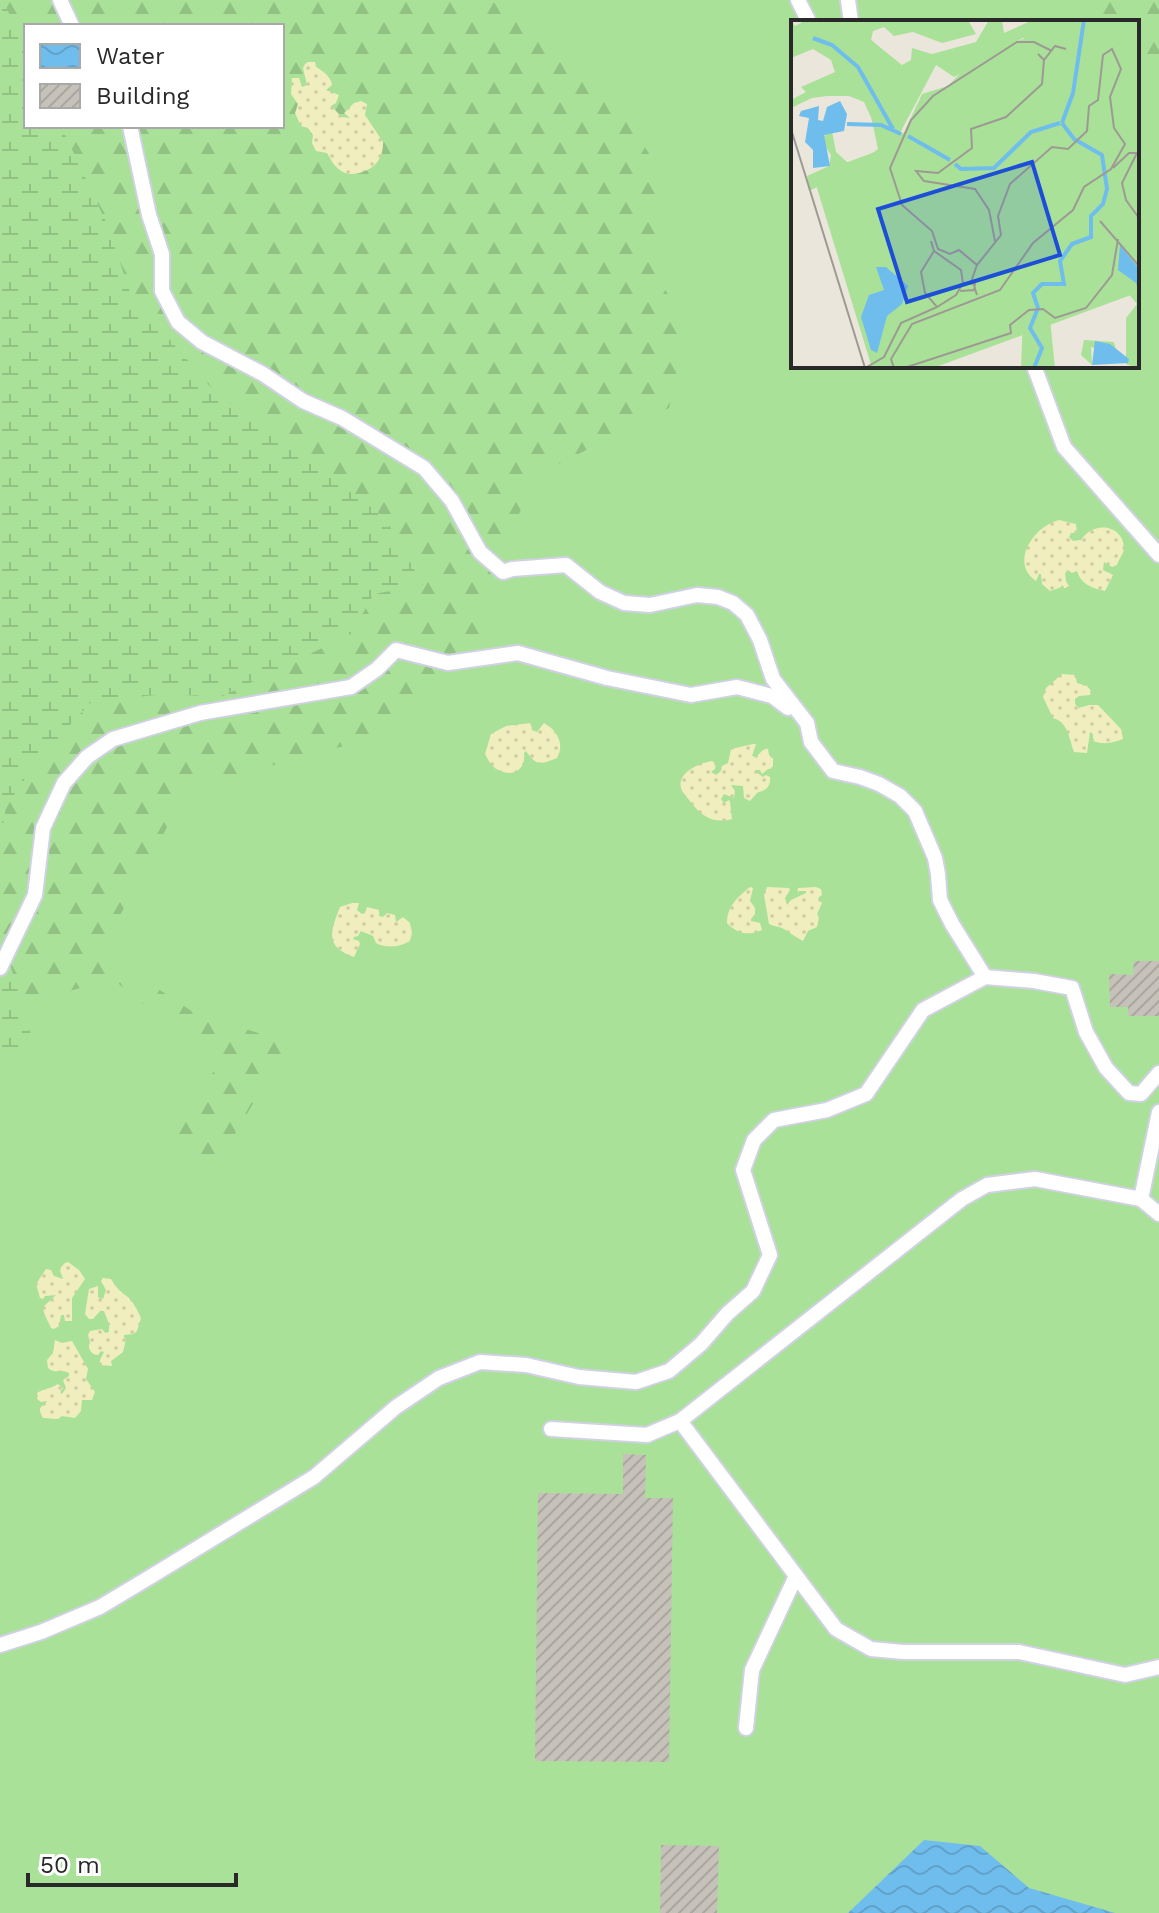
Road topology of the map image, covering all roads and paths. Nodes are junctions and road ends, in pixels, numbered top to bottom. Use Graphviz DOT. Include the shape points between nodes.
graph roads {
  1 [pos="60,0"];
  2 [pos="798,0"];
  3 [pos="848,0"];
  4 [pos="808,20"];
  5 [pos="851,20"];
  6 [pos="71,24"];
  7 [pos="130,128"];
  8 [pos="1035,368"];
  9 [pos="1159,555"];
  10 [pos="807,723"];
  11 [pos="0,968"];
  12 [pos="985,977"];
  13 [pos="1159,1073"];
  14 [pos="1159,1112"];
  15 [pos="1141,1199"];
  16 [pos="1159,1214"];
  17 [pos="680,1421"];
  18 [pos="551,1429"];
  19 [pos="796,1576"];
  20 [pos="0,1645"];
  21 [pos="1159,1667"];
  22 [pos="746,1728"];
  1 -- 6 [label="lane"];
  2 -- 4 [label="lane"];
  3 -- 5 [label="lane"];
  7 -- 10 [label="lane" via="162,254 162,291 178,322 202,342 424,468 452,501 480,552 503,572 566,565 624,603 650,605 697,595 733,603 747,615 773,679"];
  8 -- 9 [label="lane" via="1064,447"];
  10 -- 11 [label="lane" via="772,696 737,687 691,695 518,653 448,663 396,650 351,687 200,713 113,739 87,757 64,783 43,828 35,895"];
  10 -- 12 [label="lane" via="811,742 833,771 879,784 915,811 935,858 940,900"];
  12 -- 13 [label="lane" via="1072,988 1086,1032 1106,1068 1129,1093 1141,1094"];
  12 -- 20 [label="lane" via="923,1010 866,1094 827,1110 774,1120 754,1140 743,1170 770,1255 753,1291 669,1371 636,1382 480,1362 439,1378 314,1477 125,1592 100,1607"];
  14 -- 15 [label="lane"];
  15 -- 16 [label="lane"];
  15 -- 17 [label="lane" via="1035,1179 987,1185 962,1199"];
  17 -- 18 [label="lane" via="647,1435"];
  17 -- 19 [label="lane"];
  19 -- 21 [label="lane" via="836,1629 871,1649 1019,1652 1125,1675"];
  19 -- 22 [label="lane" via="752,1670"];
}
